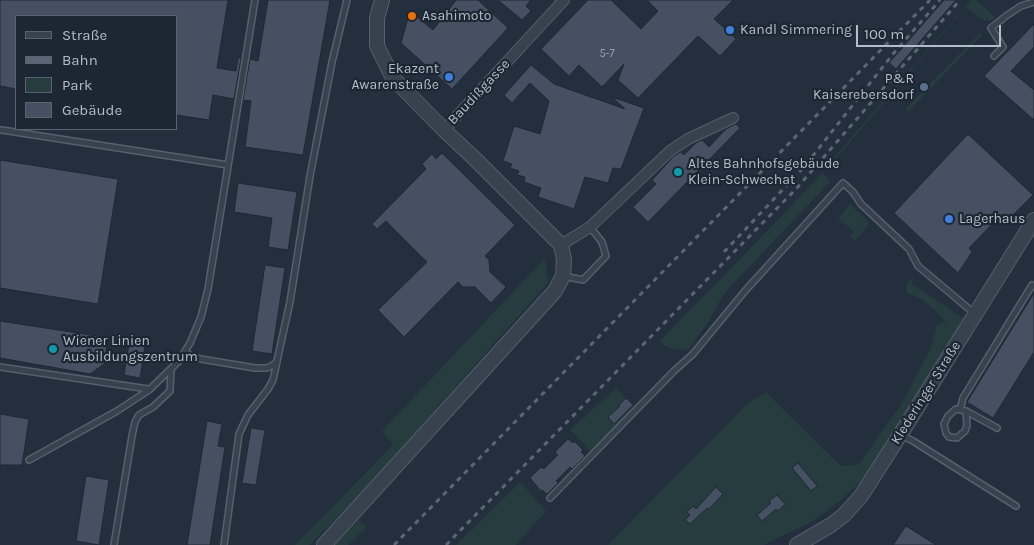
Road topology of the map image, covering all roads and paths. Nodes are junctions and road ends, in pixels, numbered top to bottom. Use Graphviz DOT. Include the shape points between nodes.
graph roads {
  1 [pos="255,0"];
  2 [pos="347,0"];
  3 [pos="382,0"];
  4 [pos="564,0"];
  5 [pos="1034,2"];
  6 [pos="994,56"];
  7 [pos="733,118"];
  8 [pos="2,130"];
  9 [pos="444,130"];
  10 [pos="228,165"];
  11 [pos="1034,220"];
  12 [pos="590,227"];
  13 [pos="560,245"];
  14 [pos="564,276"];
  15 [pos="1033,284"];
  16 [pos="975,314"];
  17 [pos="186,352"];
  18 [pos="277,361"];
  19 [pos="0,368"];
  20 [pos="170,370"];
  21 [pos="149,390"];
  22 [pos="963,410"];
  23 [pos="997,428"];
  24 [pos="900,435"];
  25 [pos="30,460"];
  26 [pos="550,498"];
  27 [pos="1016,506"];
  28 [pos="114,545"];
  29 [pos="224,545"];
  30 [pos="324,545"];
  31 [pos="797,545"];
  1 -- 10 [label="lane"];
  2 -- 18 [label="lane" via="332,62"];
  3 -- 9 [label="street" via="377,18 381,54 393,78"];
  4 -- 9 [label="street, Baudißgasse"];
  5 -- 6 [label="lane" via="1021,6 990,28 1003,47"];
  7 -- 12 [label="street" via="670,151"];
  8 -- 10 [label="lane"];
  9 -- 13 [label="street, Baudißgasse"];
  10 -- 17 [label="lane" via="208,289 201,317"];
  11 -- 16 [label="street, Klederinger Straße"];
  12 -- 13 [label="street"];
  12 -- 14 [label="lane" via="602,242 606,256 583,280"];
  13 -- 14 [label="street"];
  14 -- 30 [label="street" via="555,290"];
  15 -- 22 [label="lane" via="963,398"];
  16 -- 24 [label="street, Klederinger Straße"];
  16 -- 26 [label="lane" via="918,266 909,249 843,183 693,354"];
  17 -- 18 [label="lane" via="201,359 255,368 267,368"];
  17 -- 20 [label="lane"];
  18 -- 29 [label="lane" via="273,380 248,415 239,434"];
  19 -- 21 [label="lane"];
  20 -- 21 [label="lane"];
  20 -- 28 [label="lane" via="170,391 135,422"];
  21 -- 25 [label="lane"];
  22 -- 22 [label="lane" via="956,409 944,424 946,433 952,438 957,438 967,426"];
  22 -- 23 [label="lane"];
  24 -- 27 [label="lane"];
  24 -- 31 [label="street, Klederinger Straße" via="861,496 844,515 832,526"];
}
